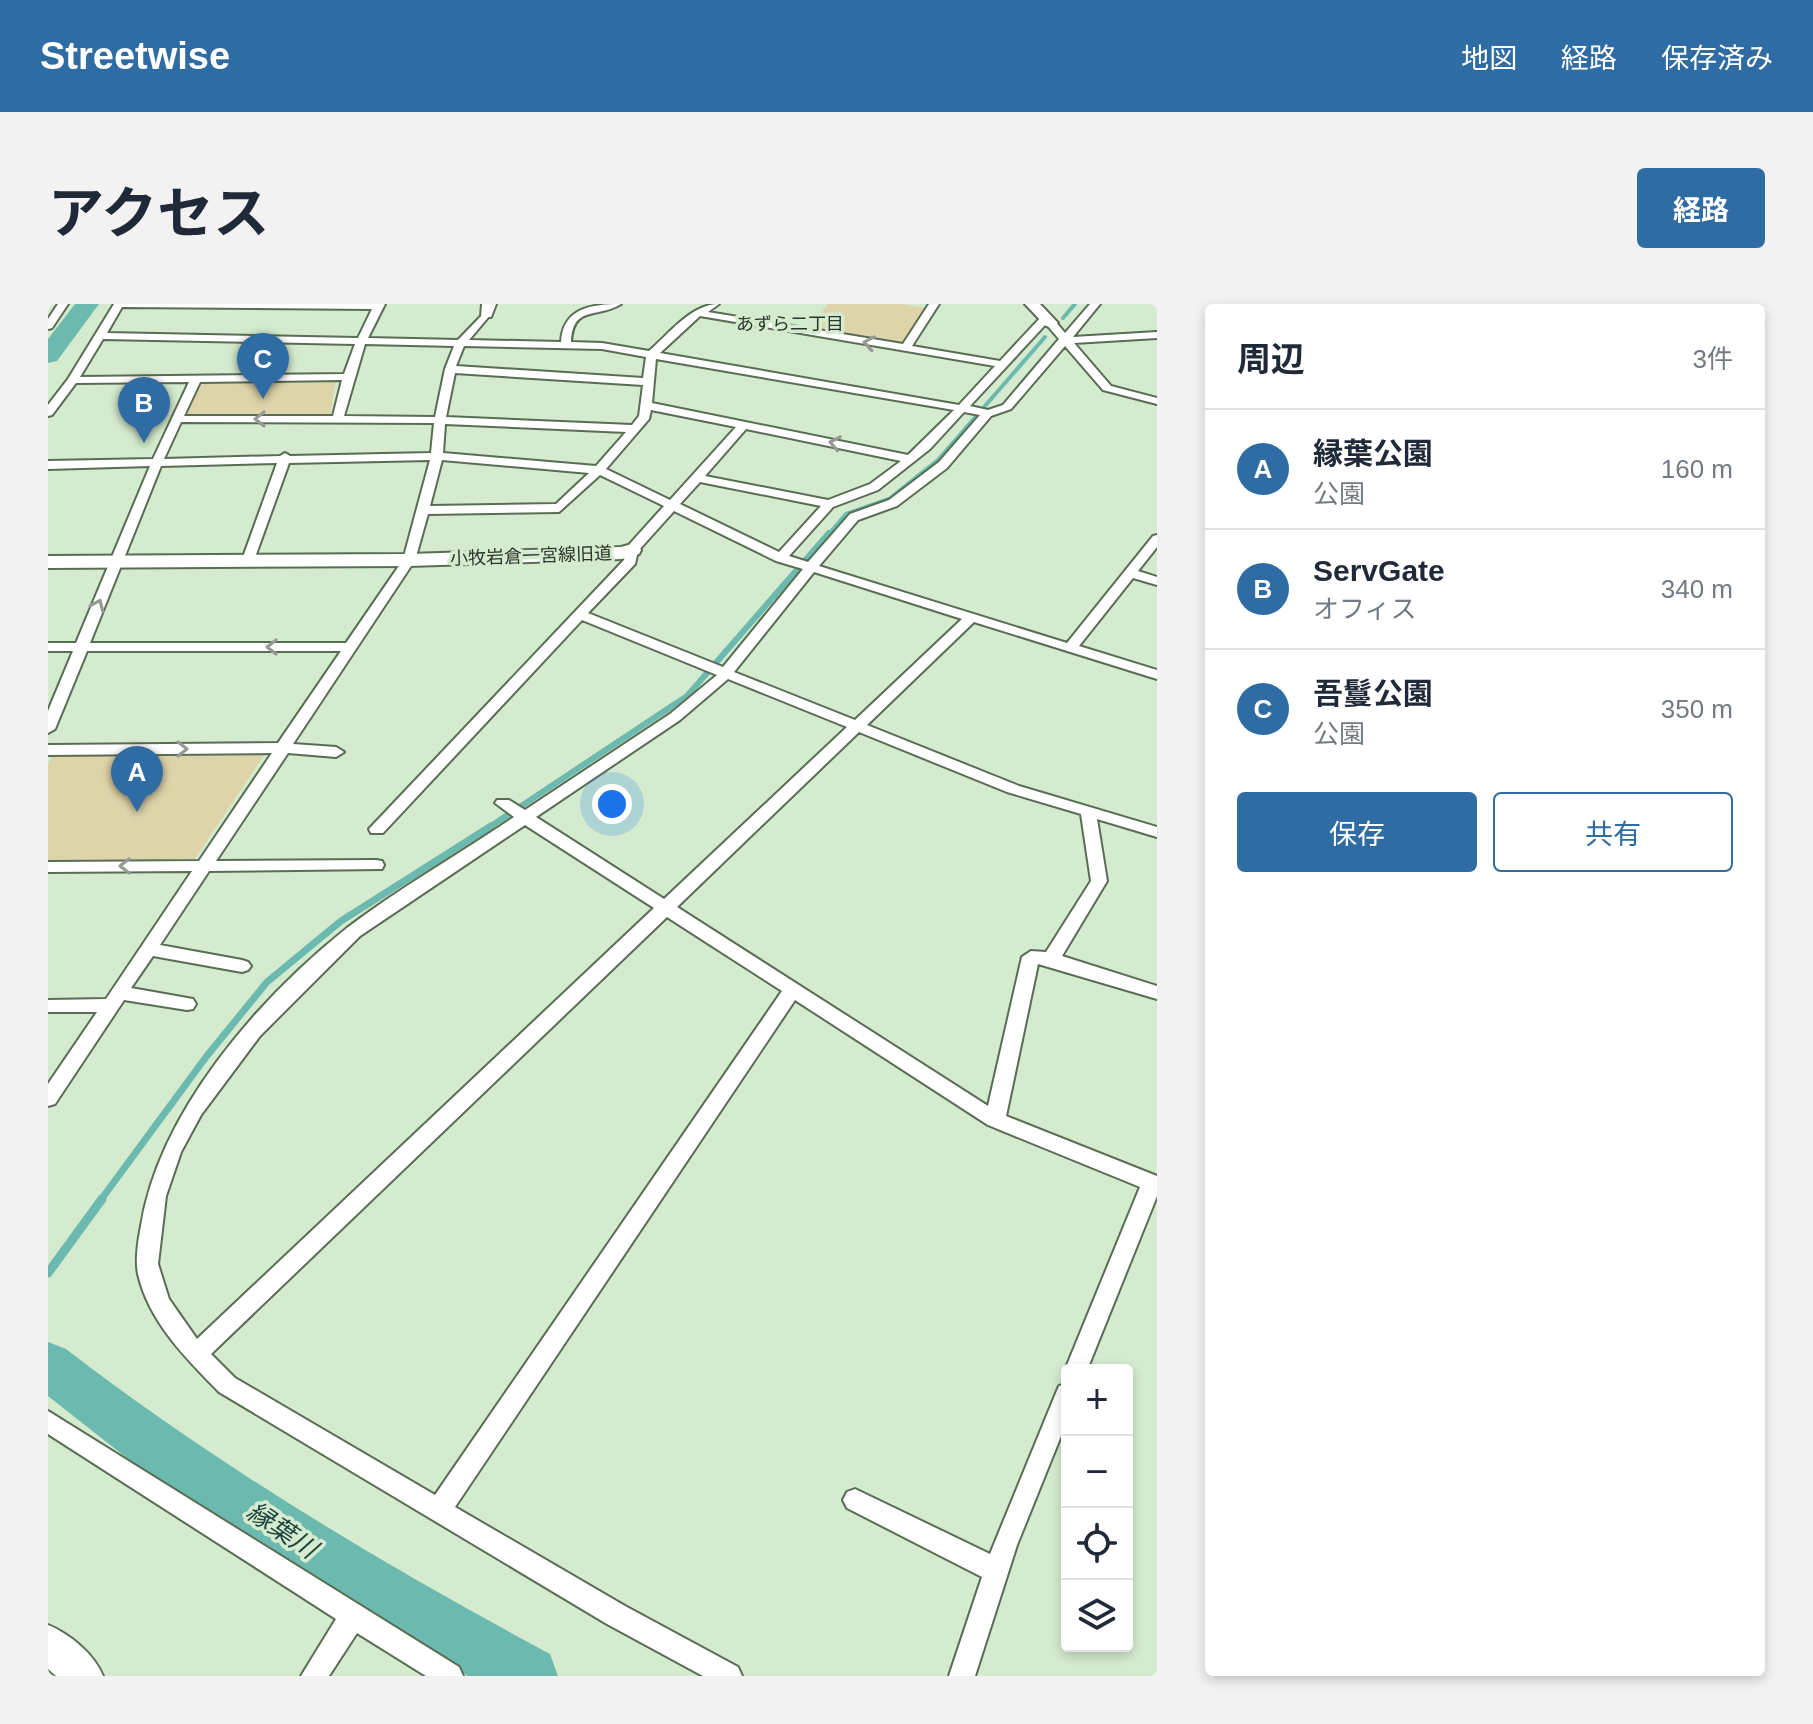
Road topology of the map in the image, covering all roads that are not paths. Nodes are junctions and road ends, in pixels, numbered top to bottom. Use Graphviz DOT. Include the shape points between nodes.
graph roads {
  1 [pos="63,304"];
  2 [pos="119,304"];
  3 [pos="613,304"];
  4 [pos="714,304"];
  5 [pos="1032,304"];
  6 [pos="1095,304"];
  7 [pos="379,305"];
  8 [pos="932,305"];
  9 [pos="488,309"];
  10 [pos="698,313"];
  11 [pos="1049,321"];
  12 [pos="48,326"];
  13 [pos="1157,335"];
  14 [pos="99,336"];
  15 [pos="1067,340"];
  16 [pos="360,341"];
  17 [pos="460,344"];
  18 [pos="566,345"];
  19 [pos="905,349"];
  20 [pos="651,355"];
  21 [pos="1001,364"];
  22 [pos="450,369"];
  23 [pos="346,377"];
  24 [pos="196,378"];
  25 [pos="73,380"];
  26 [pos="648,382"];
  27 [pos="1157,389"];
  28 [pos="1126,393"];
  29 [pos="1157,401"];
  30 [pos="648,406"];
  31 [pos="965,409"];
  32 [pos="48,413"];
  33 [pos="987,413"];
  34 [pos="338,418"];
  35 [pos="177,419"];
  36 [pos="440,420"];
  37 [pos="744,425"];
  38 [pos="635,429"];
  39 [pos="437,456"];
  40 [pos="285,457"];
  41 [pos="911,459"];
  42 [pos="158,460"];
  43 [pos="48,465"];
  44 [pos="599,470"];
  45 [pos="698,478"];
  46 [pos="829,504"];
  47 [pos="672,506"];
  48 [pos="424,510"];
  49 [pos="1157,539"];
  50 [pos="632,550"];
  51 [pos="248,560"];
  52 [pos="409,560"];
  53 [pos="786,560"];
  54 [pos="116,561"];
  55 [pos="48,562"];
  56 [pos="811,568"];
  57 [pos="1130,573"];
  58 [pos="1157,581"];
  59 [pos="581,615"];
  60 [pos="971,618"];
  61 [pos="48,647"];
  62 [pos="80,647"];
  63 [pos="350,647"];
  64 [pos="1070,648"];
  65 [pos="717,668"];
  66 [pos="1157,675"];
  67 [pos="860,725"];
  68 [pos="48,729"];
  69 [pos="282,748"];
  70 [pos="48,750"];
  71 [pos="336,752"];
  72 [pos="514,810"];
  73 [pos="1088,810"];
  74 [pos="377,829"];
  75 [pos="1157,832"];
  76 [pos="376,865"];
  77 [pos="203,866"];
  78 [pos="48,867"];
  79 [pos="663,909"];
  80 [pos="148,949"];
  81 [pos="1051,959"];
  82 [pos="242,966"];
  83 [pos="791,992"];
  84 [pos="1157,993"];
  85 [pos="116,999"];
  86 [pos="187,1004"];
  87 [pos="48,1006"];
  88 [pos="48,1099"];
  89 [pos="995,1120"];
  90 [pos="1154,1184"];
  91 [pos="196,1354"];
  92 [pos="1079,1364"];
  93 [pos="1061,1408"];
  94 [pos="48,1421"];
  95 [pos="855,1500"];
  96 [pos="438,1511"];
  97 [pos="997,1571"];
  98 [pos="353,1616"];
  99 [pos="48,1644"];
  100 [pos="84,1676"];
  101 [pos="314,1676"];
  102 [pos="450,1676"];
  103 [pos="729,1676"];
  104 [pos="962,1676"];
  1 -- 12 [label="street"];
  2 -- 7 [label="street"];
  2 -- 14 [label="street"];
  3 -- 18 [label="street" via="574,316 567,326"];
  4 -- 10 [label="street"];
  5 -- 11 [label="street"];
  6 -- 15 [label="street"];
  7 -- 16 [label="street"];
  8 -- 19 [label="street"];
  9 -- 17 [label="street"];
  19 -- 10 [label="street, one-way"];
  10 -- 20 [label="street"];
  11 -- 15 [label="street"];
  11 -- 21 [label="street"];
  13 -- 15 [label="street"];
  14 -- 16 [label="street"];
  14 -- 25 [label="street"];
  15 -- 28 [label="street" via="1107,388"];
  15 -- 33 [label="street" via="1007,407"];
  16 -- 17 [label="street"];
  16 -- 23 [label="street"];
  17 -- 18 [label="street"];
  17 -- 22 [label="street"];
  18 -- 20 [label="street"];
  19 -- 21 [label="street"];
  20 -- 26 [label="street"];
  20 -- 31 [label="street"];
  21 -- 31 [label="street"];
  22 -- 26 [label="street"];
  22 -- 36 [label="street"];
  23 -- 24 [label="street"];
  23 -- 34 [label="street"];
  24 -- 25 [label="street"];
  24 -- 35 [label="street"];
  25 -- 32 [label="street"];
  26 -- 30 [label="street"];
  27 -- 28 [label="street"];
  28 -- 29 [label="street"];
  30 -- 37 [label="street"];
  30 -- 38 [label="street"];
  31 -- 33 [label="street"];
  31 -- 41 [label="street"];
  33 -- 56 [label="street" via="943,465 893,503 854,517"];
  34 -- 35 [label="street, one-way"];
  34 -- 36 [label="street"];
  35 -- 42 [label="street"];
  36 -- 38 [label="street"];
  36 -- 39 [label="street"];
  41 -- 37 [label="street, one-way"];
  37 -- 45 [label="street, 小牧岩倉一宮線旧道"];
  38 -- 44 [label="street"];
  39 -- 40 [label="street"];
  39 -- 44 [label="street"];
  39 -- 48 [label="street"];
  40 -- 42 [label="street"];
  40 -- 51 [label="street"];
  41 -- 46 [label="street" via="874,487"];
  42 -- 43 [label="street"];
  42 -- 54 [label="street"];
  44 -- 47 [label="street"];
  44 -- 48 [label="street" via="559,508"];
  45 -- 46 [label="street"];
  45 -- 47 [label="street, 小牧岩倉一宮線旧道"];
  46 -- 53 [label="street"];
  47 -- 50 [label="street, 小牧岩倉一宮線旧道"];
  47 -- 53 [label="street"];
  48 -- 52 [label="street"];
  49 -- 57 [label="street"];
  50 -- 52 [label="street, 小牧岩倉一宮線旧道"];
  50 -- 59 [label="street" via="630,561"];
  51 -- 52 [label="street, 小牧岩倉一宮線旧道"];
  51 -- 54 [label="street, 小牧岩倉一宮線旧道"];
  52 -- 63 [label="street"];
  53 -- 56 [label="street"];
  54 -- 55 [label="street, 小牧岩倉一宮線旧道"];
  62 -- 54 [label="street, one-way"];
  56 -- 60 [label="street"];
  56 -- 65 [label="street"];
  57 -- 58 [label="street"];
  57 -- 64 [label="street"];
  59 -- 65 [label="street"];
  59 -- 74 [label="street"];
  60 -- 64 [label="street"];
  60 -- 67 [label="street"];
  61 -- 62 [label="street"];
  63 -- 62 [label="street, one-way"];
  62 -- 68 [label="street"];
  63 -- 69 [label="street"];
  64 -- 66 [label="street"];
  65 -- 67 [label="street"];
  65 -- 72 [label="street" via="721,679 675,717"];
  67 -- 73 [label="street" via="1013,789"];
  67 -- 79 [label="street"];
  70 -- 69 [label="street, one-way"];
  69 -- 71 [label="street"];
  69 -- 77 [label="street"];
  72 -- 79 [label="street"];
  72 -- 91 [label="street" via="333,951 281,1000 195,1109 150,1207 148,1270 163,1312"];
  73 -- 75 [label="street"];
  73 -- 81 [label="street" via="1099,881"];
  76 -- 77 [label="street"];
  77 -- 78 [label="street, one-way"];
  77 -- 80 [label="street"];
  79 -- 83 [label="street"];
  79 -- 91 [label="street"];
  80 -- 82 [label="street"];
  80 -- 85 [label="street"];
  81 -- 84 [label="street"];
  81 -- 89 [label="street" via="1031,957"];
  83 -- 89 [label="street"];
  83 -- 96 [label="street"];
  85 -- 86 [label="street"];
  85 -- 87 [label="street"];
  85 -- 88 [label="street"];
  89 -- 90 [label="street"];
  90 -- 92 [label="street"];
  91 -- 96 [label="street" via="227,1385"];
  93 -- 97 [label="street"];
  94 -- 98 [label="street"];
  95 -- 97 [label="street"];
  96 -- 103 [label="street"];
  97 -- 104 [label="street"];
  98 -- 101 [label="street"];
  98 -- 102 [label="street"];
  99 -- 100 [label="street"];
}
